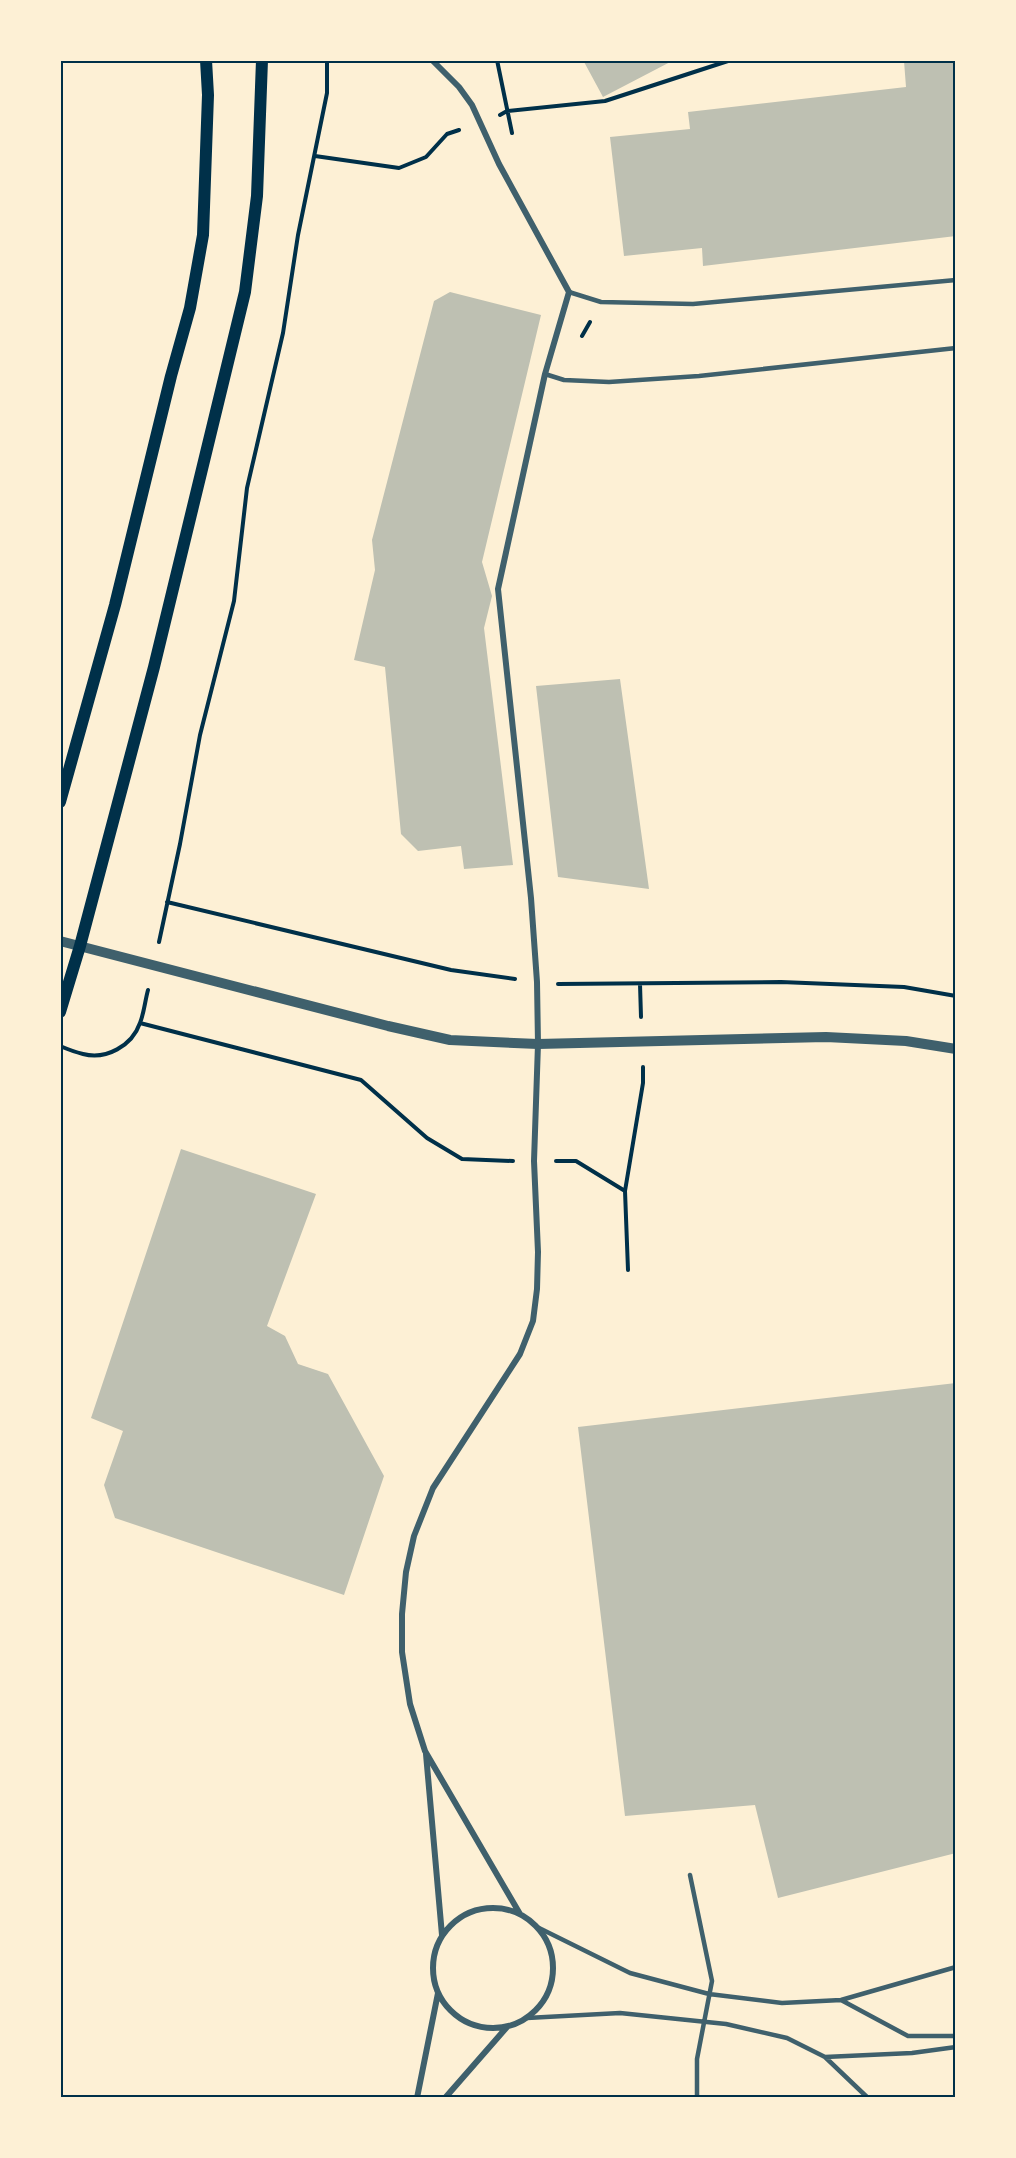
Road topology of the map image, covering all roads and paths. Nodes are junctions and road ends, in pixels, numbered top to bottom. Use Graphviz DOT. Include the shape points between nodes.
graph roads {
  1 [pos="206,60"];
  2 [pos="262,60"];
  3 [pos="327,60"];
  4 [pos="432,60"];
  5 [pos="731,60"];
  6 [pos="479,124"];
  7 [pos="315,156"];
  8 [pos="956,280"];
  9 [pos="569,292"];
  10 [pos="956,348"];
  11 [pos="545,374"];
  12 [pos="60,802"];
  13 [pos="60,941"];
  14 [pos="80,946"];
  15 [pos="154,966"];
  16 [pos="640,984"];
  17 [pos="641,1009"];
  18 [pos="60,1012"];
  19 [pos="140,1023"];
  20 [pos="538,1044"];
  21 [pos="60,1046"];
  22 [pos="956,1049"];
  23 [pos="643,1061"];
  24 [pos="504,1161"];
  25 [pos="576,1161"];
  26 [pos="625,1191"];
  27 [pos="628,1270"];
  28 [pos="425,1751"];
  29 [pos="690,1875"];
  30 [pos="520,1914"];
  31 [pos="537,1927"];
  32 [pos="442,1935"];
  33 [pos="956,1967"];
  34 [pos="438,1993"];
  35 [pos="709,1995"];
  36 [pos="841,2000"];
  37 [pos="527,2018"];
  38 [pos="705,2021"];
  39 [pos="507,2027"];
  40 [pos="956,2036"];
  41 [pos="956,2047"];
  42 [pos="825,2058"];
  43 [pos="417,2098"];
  44 [pos="445,2098"];
  45 [pos="697,2098"];
  46 [pos="868,2098"];
  1 -- 12 [label="main road" via="203,234 190,308 115,605"];
  2 -- 14 [label="main road" via="258,196 245,292 192,516"];
  3 -- 7 [label="path" via="327,93"];
  4 -- 6 [label="street" via="459,87"];
  5 -- 6 [label="path" via="605,101 507,111"];
  6 -- 7 [label="path" via="447,134 426,158 399,168"];
  6 -- 9 [label="street"];
  7 -- 15 [label="path" via="283,333 248,489 234,600 200,735"];
  8 -- 9 [label="lane" via="693,304 601,302"];
  9 -- 11 [label="street"];
  10 -- 11 [label="lane" via="609,382 564,380"];
  11 -- 20 [label="street" via="498,589 531,898"];
  13 -- 14 [label="street"];
  14 -- 15 [label="street"];
  14 -- 18 [label="main road"];
  15 -- 19 [label="path"];
  15 -- 20 [label="street" via="450,1040"];
  16 -- 17 [label="path"];
  19 -- 21 [label="path" via="125,1045 108,1054 85,1055"];
  19 -- 24 [label="path" via="361,1080 428,1138 462,1159"];
  20 -- 22 [label="street" via="826,1037 906,1041"];
  20 -- 28 [label="street" via="534,1161 537,1289 533,1321 520,1353 433,1488 414,1536 406,1572 402,1652 410,1704"];
  23 -- 26 [label="path" via="643,1083"];
  25 -- 26 [label="path"];
  26 -- 27 [label="path"];
  28 -- 30 [label="street"];
  28 -- 32 [label="street"];
  29 -- 35 [label="lane" via="712,1981"];
  30 -- 31 [label="street"];
  30 -- 32 [label="street" via="498,1908 476,1910 457,1919"];
  31 -- 35 [label="lane" via="630,1973"];
  31 -- 37 [label="street" via="550,1949 553,1975 545,1999"];
  32 -- 34 [label="street" via="434,1956"];
  33 -- 36 [label="lane"];
  34 -- 39 [label="street" via="463,2020 484,2028"];
  34 -- 43 [label="street"];
  35 -- 36 [label="lane" via="782,2003"];
  35 -- 38 [label="lane"];
  36 -- 40 [label="lane" via="908,2037"];
  37 -- 38 [label="lane" via="620,2013"];
  37 -- 39 [label="street"];
  38 -- 42 [label="lane" via="787,2038"];
  38 -- 45 [label="lane" via="697,2059"];
  39 -- 44 [label="street"];
  41 -- 42 [label="lane"];
  42 -- 46 [label="lane"];
}
